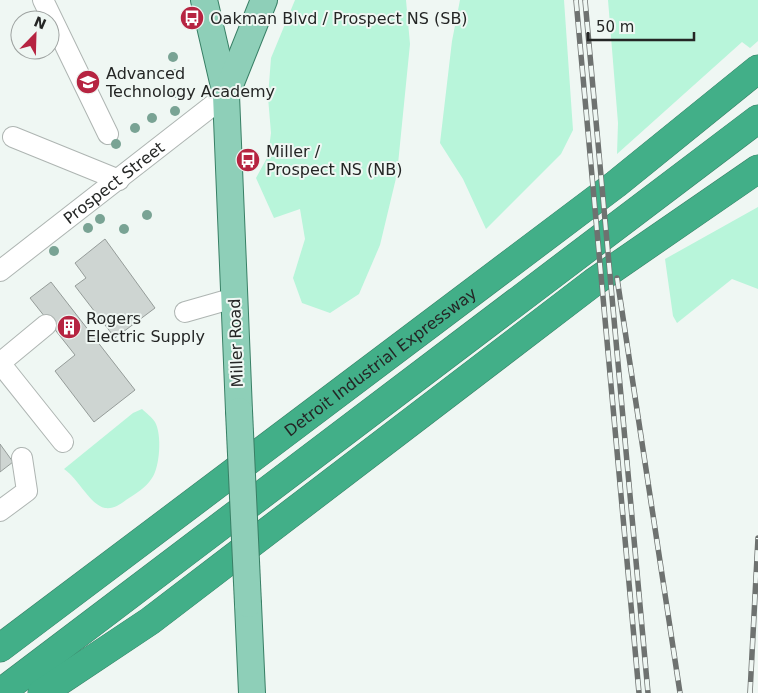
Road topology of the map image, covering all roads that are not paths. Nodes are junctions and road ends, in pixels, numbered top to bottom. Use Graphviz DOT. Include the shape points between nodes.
graph roads {
  1 [pos="43,0"];
  2 [pos="58,0"];
  3 [pos="204,0"];
  4 [pos="264,0"];
  5 [pos="758,69"];
  6 [pos="226,95"];
  7 [pos="758,119"];
  8 [pos="13,137"];
  9 [pos="758,169"];
  10 [pos="119,180"];
  11 [pos="758,188"];
  12 [pos="3,262"];
  13 [pos="622,262"];
  14 [pos="234,298"];
  15 [pos="185,312"];
  16 [pos="46,326"];
  17 [pos="0,363"];
  18 [pos="63,442"];
  19 [pos="22,458"];
  20 [pos="0,512"];
  21 [pos="0,648"];
  22 [pos="0,693"];
  23 [pos="42,693"];
  24 [pos="252,693"];
  1 -- 2 [label="street" via="114,131"];
  3 -- 6 [label="main road"];
  4 -- 6 [label="main road, Miller Road"];
  5 -- 21 [label="highway, Detroit Industrial Expressway" via="616,184"];
  6 -- 10 [label="street, Prospect Street"];
  6 -- 14 [label="main road, Miller Road"];
  7 -- 22 [label="highway"];
  8 -- 10 [label="street"];
  9 -- 13 [label="highway"];
  10 -- 12 [label="street, Prospect Street"];
  11 -- 13 [label="highway"];
  13 -- 23 [label="highway" via="150,621"];
  14 -- 15 [label="street"];
  14 -- 24 [label="main road, Miller Road, bridge"];
  16 -- 17 [label="street"];
  17 -- 18 [label="street"];
  19 -- 20 [label="street" via="27,491"];
}
